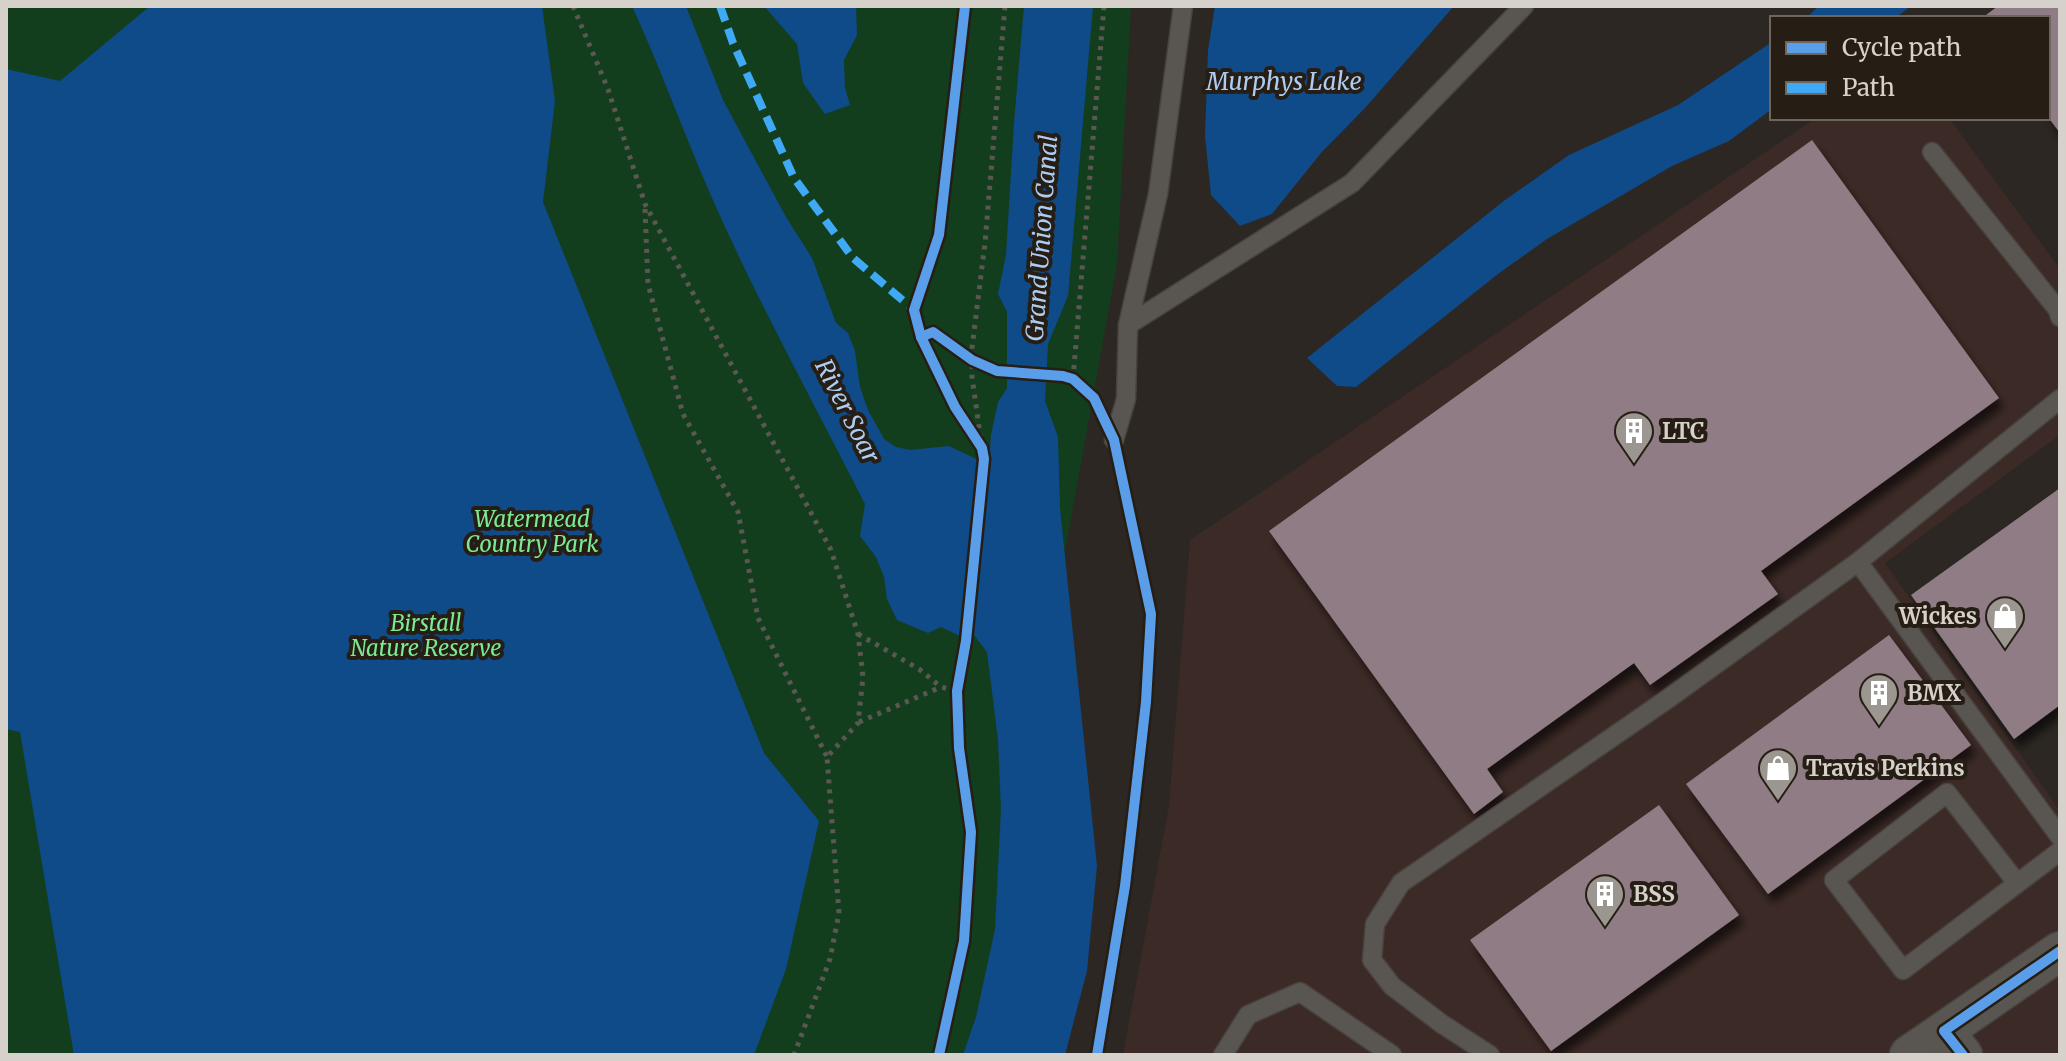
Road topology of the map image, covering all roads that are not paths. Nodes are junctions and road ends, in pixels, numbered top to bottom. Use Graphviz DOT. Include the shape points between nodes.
graph roads {
  1 [pos="1183,6"];
  2 [pos="1524,6"];
  3 [pos="1932,152"];
  4 [pos="2060,317"];
  5 [pos="1128,325"];
  6 [pos="2060,399"];
  7 [pos="1114,440"];
  8 [pos="1858,562"];
  9 [pos="2060,837"];
  10 [pos="2060,851"];
  11 [pos="2017,883"];
  12 [pos="2060,951"];
  13 [pos="1954,1043"];
  14 [pos="1223,1055"];
  15 [pos="1392,1055"];
  16 [pos="1490,1055"];
  17 [pos="1909,1055"];
  1 -- 5 [label="lane" via="1158,194"];
  2 -- 5 [label="lane" via="1352,183"];
  3 -- 4 [label="lane"];
  5 -- 7 [label="lane" via="1126,399"];
  6 -- 8 [label="lane"];
  8 -- 9 [label="lane"];
  8 -- 16 [label="lane" via="1401,883 1375,924 1372,960 1392,986"];
  10 -- 11 [label="lane"];
  11 -- 11 [label="lane" via="1903,970 1834,880 1947,793"];
  12 -- 13 [label="street"];
  13 -- 17 [label="street"];
  14 -- 15 [label="lane" via="1248,1015 1300,992"];
}
